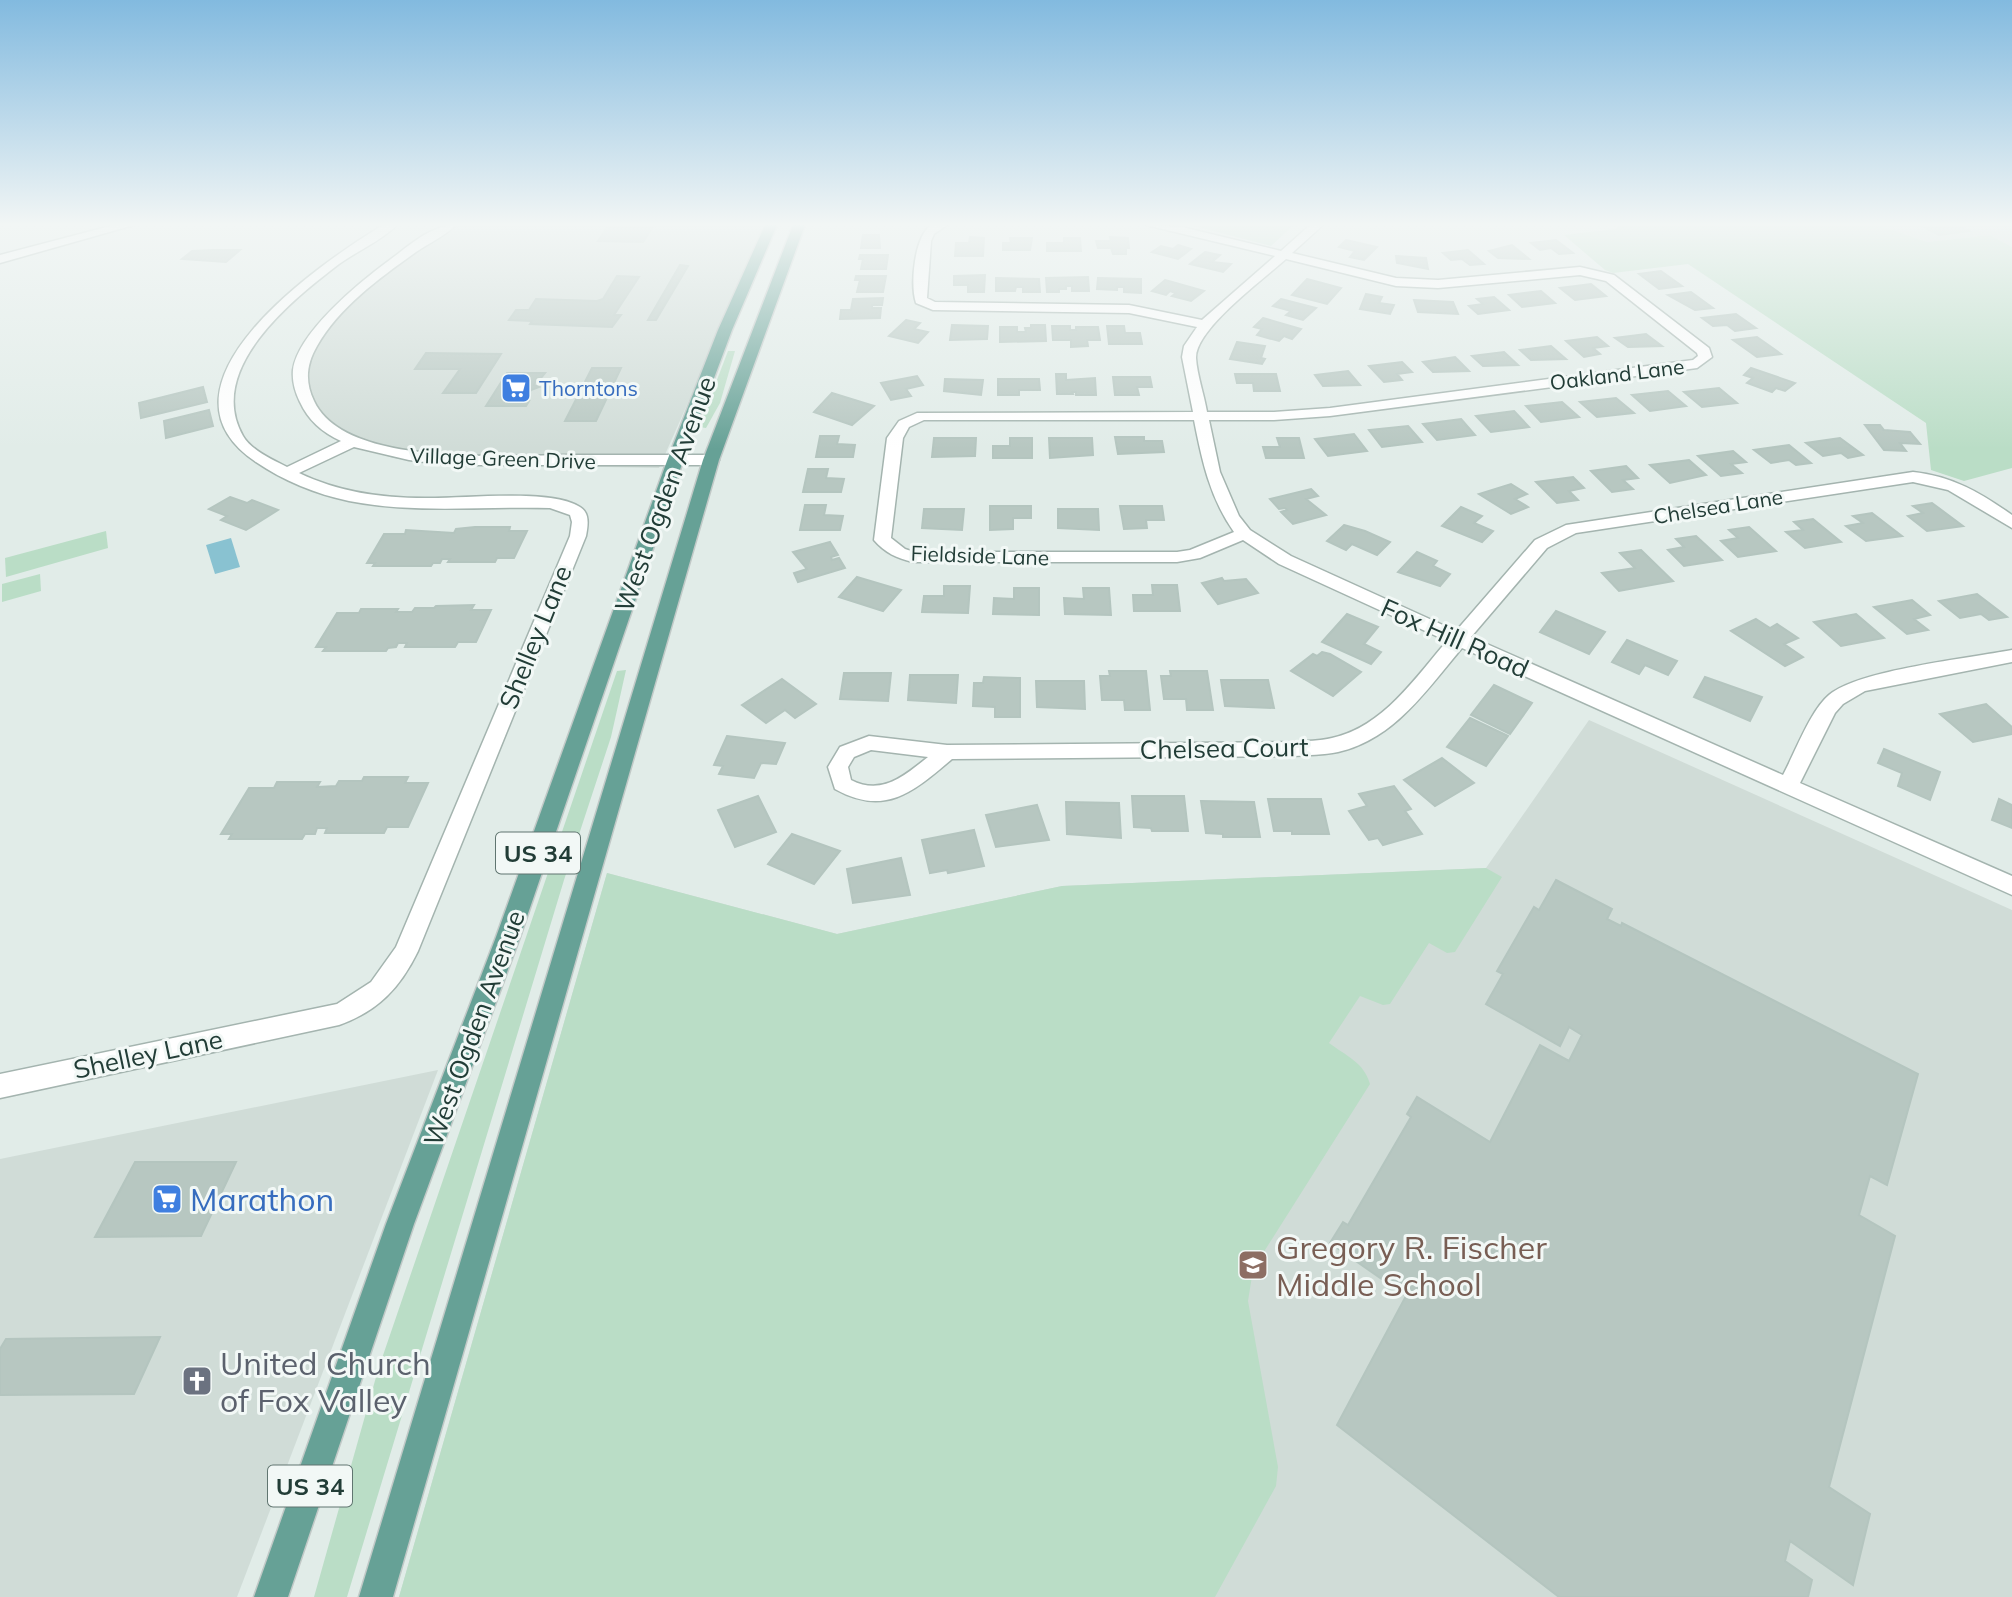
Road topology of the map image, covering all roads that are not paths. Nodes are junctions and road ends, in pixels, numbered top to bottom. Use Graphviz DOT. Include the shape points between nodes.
graph roads {
  1 [pos="290,300"];
  2 [pos="351,300"];
  3 [pos="739,300"];
  4 [pos="771,300"];
  5 [pos="921,300"];
  6 [pos="1234,300"];
  7 [pos="1639,300"];
  8 [pos="1205,325"];
  9 [pos="1200,416"];
  10 [pos="354,441"];
  11 [pos="711,460"];
  12 [pos="675,461"];
  13 [pos="287,473"];
  14 [pos="2012,523"];
  15 [pos="1244,534"];
  16 [pos="1459,640"];
  17 [pos="2012,656"];
  18 [pos="947,752"];
  19 [pos="1788,786"];
  20 [pos="2012,886"];
  21 [pos="0,1086"];
  22 [pos="271,1597"];
  23 [pos="376,1597"];
  1 -- 13 [label="street, Shelley Lane" via="243,348 231,370 226,402 236,438"];
  2 -- 10 [label="street, Village Green Drive" via="310,348 300,368 310,410"];
  3 -- 12 [label="main road, West Ogden Avenue / US 34"];
  4 -- 11 [label="main road, West Ogden Avenue / US 34"];
  5 -- 8 [label="street" via="953,308 1129,309"];
  6 -- 8 [label="street, Fox Hill Road"];
  7 -- 9 [label="street, Oakland Lane" via="1689,337 1705,357 1698,364 1330,412"];
  8 -- 9 [label="street, Fox Hill Road" via="1189,357"];
  9 -- 15 [label="street, Fox Hill Road" via="1219,494"];
  9 -- 15 [label="street, Fieldside Lane" via="922,416 897,431 882,540 899,553 913,556 1138,558 1195,554"];
  10 -- 12 [label="street, Village Green Drive" via="399,454 449,460"];
  10 -- 13 [label="street"];
  11 -- 12 [label="street, Village Green Drive"];
  11 -- 23 [label="main road, West Ogden Avenue / US 34"];
  12 -- 22 [label="main road, West Ogden Avenue / US 34"];
  13 -- 21 [label="street, Shelley Lane" via="368,500 550,503 577,512 580,522 406,951 380,991 360,1007 340,1014"];
  14 -- 16 [label="street, Chelsea Lane" via="1968,492 1940,480 1913,477 1572,529 1541,544"];
  15 -- 16 [label="street, Fox Hill Road" via="1299,567"];
  16 -- 18 [label="street, Chelsea Court" via="1395,714 1336,745 1276,750"];
  16 -- 19 [label="street, Fox Hill Road"];
  17 -- 19 [label="street" via="1860,685 1826,709"];
  18 -- 18 [label="street, Chelsea Court" via="869,743 847,752 838,767 842,784 856,794 894,793"];
  19 -- 20 [label="street, Fox Hill Road"];
}
